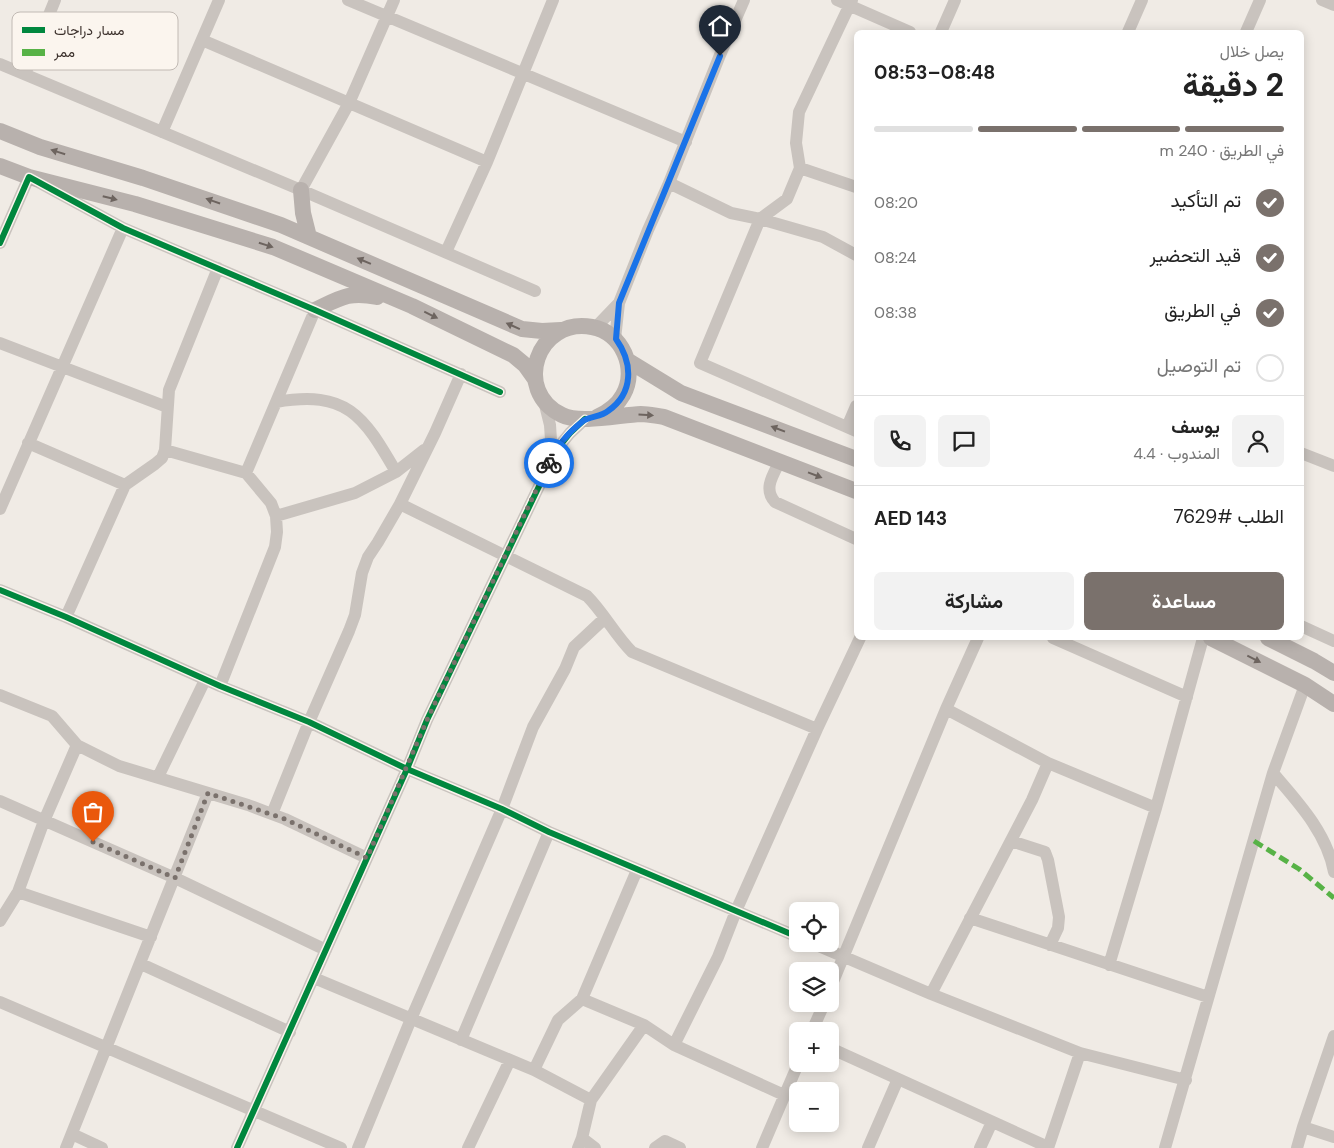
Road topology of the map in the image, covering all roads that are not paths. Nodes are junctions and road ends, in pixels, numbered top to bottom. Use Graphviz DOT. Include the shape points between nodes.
graph roads {
  1 [pos="55,0"];
  2 [pos="219,0"];
  3 [pos="348,0"];
  4 [pos="394,0"];
  5 [pos="552,0"];
  6 [pos="744,0"];
  7 [pos="837,0"];
  8 [pos="955,0"];
  9 [pos="1142,0"];
  10 [pos="1260,0"];
  11 [pos="1322,0"];
  12 [pos="850,3"];
  13 [pos="1334,5"];
  14 [pos="50,12"];
  15 [pos="387,17"];
  16 [pos="906,30"];
  17 [pos="942,30"];
  18 [pos="1129,30"];
  19 [pos="1247,30"];
  20 [pos="202,40"];
  21 [pos="0,64"];
  22 [pos="12,69"];
  23 [pos="15,70"];
  24 [pos="27,70"];
  25 [pos="522,73"];
  26 [pos="25,74"];
  27 [pos="349,103"];
  28 [pos="0,130"];
  29 [pos="162,132"];
  30 [pos="686,142"];
  31 [pos="487,162"];
  32 [pos="0,166"];
  33 [pos="800,168"];
  34 [pos="29,177"];
  35 [pos="669,183"];
  36 [pos="854,187"];
  37 [pos="301,190"];
  38 [pos="760,219"];
  39 [pos="124,228"];
  40 [pos="309,237"];
  41 [pos="0,243"];
  42 [pos="446,252"];
  43 [pos="854,254"];
  44 [pos="218,268"];
  45 [pos="535,291"];
  46 [pos="619,303"];
  47 [pos="412,306"];
  48 [pos="316,310"];
  49 [pos="596,327"];
  50 [pos="561,330"];
  51 [pos="616,339"];
  52 [pos="0,342"];
  53 [pos="627,360"];
  54 [pos="62,368"];
  55 [pos="461,374"];
  56 [pos="535,379"];
  57 [pos="500,392"];
  58 [pos="544,401"];
  59 [pos="276,402"];
  60 [pos="167,407"];
  61 [pos="591,418"];
  62 [pos="852,429"];
  63 [pos="28,443"];
  64 [pos="428,447"];
  65 [pos="166,450"];
  66 [pos="1304,454"];
  67 [pos="552,455"];
  68 [pos="854,457"];
  69 [pos="780,461"];
  70 [pos="1334,466"];
  71 [pos="396,472"];
  72 [pos="246,473"];
  73 [pos="125,485"];
  74 [pos="854,490"];
  75 [pos="400,504"];
  76 [pos="0,509"];
  77 [pos="276,516"];
  78 [pos="854,538"];
  79 [pos="506,556"];
  80 [pos="0,590"];
  81 [pos="66,617"];
  82 [pos="605,618"];
  83 [pos="1304,627"];
  84 [pos="859,640"];
  85 [pos="977,640"];
  86 [pos="1057,640"];
  87 [pos="1202,640"];
  88 [pos="1215,640"];
  89 [pos="1272,640"];
  90 [pos="1334,641"];
  91 [pos="1334,673"];
  92 [pos="205,680"];
  93 [pos="1305,685"];
  94 [pos="220,686"];
  95 [pos="0,695"];
  96 [pos="1187,698"];
  97 [pos="1334,704"];
  98 [pos="946,708"];
  99 [pos="309,722"];
  100 [pos="817,729"];
  101 [pos="77,744"];
  102 [pos="1048,763"];
  103 [pos="407,769"];
  104 [pos="1273,773"];
  105 [pos="158,777"];
  106 [pos="208,793"];
  107 [pos="0,801"];
  108 [pos="1156,808"];
  109 [pos="502,809"];
  110 [pos="272,814"];
  111 [pos="44,821"];
  112 [pos="549,832"];
  113 [pos="1011,841"];
  114 [pos="367,858"];
  115 [pos="637,870"];
  116 [pos="1334,872"];
  117 [pos="175,878"];
  118 [pos="18,892"];
  119 [pos="736,910"];
  120 [pos="970,918"];
  121 [pos="0,921"];
  122 [pos="789,933"];
  123 [pos="152,936"];
  124 [pos="1050,945"];
  125 [pos="326,950"];
  126 [pos="834,952"];
  127 [pos="844,956"];
  128 [pos="141,964"];
  129 [pos="1109,965"];
  130 [pos="839,968"];
  131 [pos="314,978"];
  132 [pos="931,994"];
  133 [pos="582,998"];
  134 [pos="1208,998"];
  135 [pos="0,1002"];
  136 [pos="410,1019"];
  137 [pos="644,1025"];
  138 [pos="290,1032"];
  139 [pos="1334,1036"];
  140 [pos="461,1040"];
  141 [pos="674,1045"];
  142 [pos="108,1048"];
  143 [pos="839,1052"];
  144 [pos="1080,1053"];
  145 [pos="510,1060"];
  146 [pos="534,1070"];
  147 [pos="794,1072"];
  148 [pos="898,1079"];
  149 [pos="1186,1080"];
  150 [pos="784,1095"];
  151 [pos="591,1100"];
  152 [pos="254,1112"];
  153 [pos="992,1122"];
  154 [pos="1303,1127"];
  155 [pos="72,1134"];
  156 [pos="1334,1137"];
  157 [pos="580,1143"];
  158 [pos="66,1148"];
  159 [pos="102,1148"];
  160 [pos="238,1148"];
  161 [pos="341,1148"];
  162 [pos="358,1148"];
  163 [pos="468,1148"];
  164 [pos="594,1148"];
  165 [pos="655,1148"];
  166 [pos="680,1148"];
  167 [pos="762,1148"];
  168 [pos="868,1148"];
  169 [pos="980,1148"];
  170 [pos="1048,1148"];
  171 [pos="1165,1148"];
  172 [pos="1298,1148"];
  1 -- 14 [label="street"];
  2 -- 20 [label="street"];
  3 -- 15 [label="street"];
  4 -- 15 [label="street"];
  5 -- 25 [label="street"];
  6 -- 30 [label="street"];
  7 -- 12 [label="street"];
  8 -- 17 [label="street"];
  9 -- 18 [label="street"];
  10 -- 19 [label="street"];
  11 -- 13 [label="street"];
  12 -- 16 [label="street"];
  12 -- 33 [label="street" via="799,112 796,143"];
  15 -- 25 [label="street"];
  15 -- 27 [label="street"];
  20 -- 27 [label="street"];
  20 -- 29 [label="street"];
  21 -- 22 [label="street"];
  23 -- 26 [label="street"];
  24 -- 26 [label="street"];
  25 -- 30 [label="street"];
  25 -- 31 [label="street"];
  26 -- 29 [label="street"];
  27 -- 31 [label="street"];
  27 -- 37 [label="street"];
  40 -- 28 [label="main road, one-way" via="143,178 40,147"];
  29 -- 37 [label="street"];
  30 -- 35 [label="street"];
  31 -- 42 [label="street"];
  32 -- 34 [label="main road"];
  33 -- 36 [label="street"];
  33 -- 38 [label="street" via="787,199"];
  34 -- 39 [label="street"];
  34 -- 41 [label="street"];
  34 -- 47 [label="main road, one-way" via="135,204 273,247"];
  35 -- 38 [label="street" via="731,213"];
  35 -- 46 [label="street"];
  37 -- 40 [label="main road" via="302,213"];
  37 -- 42 [label="street"];
  38 -- 43 [label="street" via="823,237"];
  38 -- 62 [label="street" via="700,363"];
  39 -- 44 [label="street"];
  39 -- 54 [label="street"];
  50 -- 40 [label="main road, one-way" via="522,330"];
  42 -- 45 [label="street"];
  44 -- 48 [label="street"];
  44 -- 60 [label="street" via="169,390"];
  46 -- 49 [label="street"];
  46 -- 51 [label="street"];
  47 -- 48 [label="main road" via="354,294"];
  47 -- 56 [label="main road, one-way" via="513,355"];
  48 -- 55 [label="street"];
  48 -- 59 [label="street"];
  49 -- 50 [label="main road" via="578,326"];
  49 -- 51 [label="main road"];
  50 -- 56 [label="main road" via="543,345 535,367"];
  51 -- 53 [label="main road"];
  52 -- 54 [label="street"];
  53 -- 61 [label="main road" via="628,384 617,404 608,412"];
  68 -- 53 [label="main road, one-way" via="681,393"];
  54 -- 60 [label="street"];
  54 -- 63 [label="street"];
  55 -- 57 [label="street"];
  55 -- 64 [label="street"];
  56 -- 58 [label="main road"];
  58 -- 61 [label="main road" via="562,416"];
  58 -- 67 [label="street"];
  59 -- 71 [label="street" via="296,398 325,400 357,415 371,430"];
  59 -- 72 [label="street"];
  60 -- 65 [label="street"];
  61 -- 67 [label="street" via="570,433"];
  61 -- 69 [label="main road, one-way" via="642,414 664,417"];
  63 -- 73 [label="street"];
  63 -- 76 [label="street"];
  64 -- 71 [label="street"];
  64 -- 75 [label="street"];
  65 -- 72 [label="street"];
  65 -- 73 [label="street" via="155,464"];
  66 -- 70 [label="street"];
  67 -- 79 [label="street"];
  69 -- 74 [label="main road, one-way"];
  69 -- 78 [label="street" via="769,485 775,502"];
  71 -- 77 [label="street" via="355,493"];
  72 -- 77 [label="street" via="271,502"];
  73 -- 81 [label="street"];
  75 -- 79 [label="street"];
  75 -- 99 [label="street" via="368,557 350,631"];
  77 -- 94 [label="street" via="275,547"];
  79 -- 82 [label="street" via="587,596"];
  79 -- 103 [label="street" via="427,720"];
  80 -- 81 [label="street"];
  81 -- 92 [label="street"];
  82 -- 100 [label="street" via="632,652"];
  82 -- 109 [label="street" via="574,647 533,727"];
  83 -- 90 [label="street"];
  84 -- 100 [label="street"];
  85 -- 98 [label="street"];
  86 -- 96 [label="street"];
  87 -- 96 [label="street"];
  88 -- 93 [label="main road, one-way"];
  89 -- 91 [label="main road"];
  92 -- 94 [label="street"];
  92 -- 105 [label="street"];
  93 -- 97 [label="main road"];
  93 -- 104 [label="street"];
  94 -- 99 [label="street"];
  95 -- 101 [label="street" via="52,716"];
  96 -- 108 [label="street"];
  98 -- 102 [label="street"];
  98 -- 127 [label="street"];
  99 -- 103 [label="street"];
  99 -- 110 [label="street"];
  100 -- 119 [label="street"];
  101 -- 105 [label="street" via="119,766"];
  101 -- 111 [label="street"];
  102 -- 108 [label="street"];
  102 -- 113 [label="street"];
  103 -- 109 [label="street"];
  103 -- 114 [label="street"];
  104 -- 116 [label="street" via="1308,814 1331,856"];
  104 -- 134 [label="street"];
  105 -- 106 [label="street"];
  106 -- 110 [label="street"];
  106 -- 117 [label="street"];
  107 -- 111 [label="street"];
  108 -- 129 [label="street"];
  109 -- 112 [label="street"];
  109 -- 136 [label="street"];
  110 -- 114 [label="street"];
  111 -- 117 [label="street"];
  111 -- 118 [label="street"];
  112 -- 115 [label="street"];
  112 -- 140 [label="street"];
  113 -- 120 [label="street"];
  113 -- 124 [label="street" via="1045,852 1059,916 1058,928"];
  114 -- 125 [label="street"];
  115 -- 119 [label="street"];
  115 -- 133 [label="street"];
  117 -- 123 [label="street"];
  117 -- 125 [label="street"];
  118 -- 121 [label="street"];
  118 -- 123 [label="street"];
  119 -- 122 [label="street"];
  119 -- 141 [label="street" via="718,957"];
  120 -- 124 [label="street"];
  120 -- 132 [label="street"];
  123 -- 128 [label="street"];
  124 -- 129 [label="street"];
  125 -- 131 [label="street"];
  126 -- 127 [label="street"];
  127 -- 130 [label="street"];
  127 -- 132 [label="street"];
  128 -- 138 [label="street"];
  128 -- 142 [label="street"];
  129 -- 134 [label="street"];
  131 -- 136 [label="street"];
  131 -- 138 [label="street"];
  132 -- 144 [label="street"];
  133 -- 137 [label="street"];
  133 -- 146 [label="street" via="558,1020"];
  134 -- 149 [label="street"];
  135 -- 142 [label="street"];
  136 -- 140 [label="street"];
  136 -- 162 [label="street"];
  137 -- 141 [label="street"];
  137 -- 151 [label="street"];
  138 -- 152 [label="street"];
  139 -- 154 [label="street"];
  140 -- 145 [label="street"];
  141 -- 150 [label="street"];
  142 -- 152 [label="street"];
  142 -- 155 [label="street"];
  143 -- 148 [label="street"];
  144 -- 149 [label="street"];
  144 -- 170 [label="street"];
  145 -- 146 [label="street"];
  145 -- 163 [label="street"];
  146 -- 151 [label="street"];
  147 -- 150 [label="street"];
  148 -- 153 [label="street"];
  148 -- 168 [label="street"];
  149 -- 171 [label="street"];
  150 -- 167 [label="street"];
  151 -- 157 [label="street"];
  152 -- 160 [label="street"];
  152 -- 161 [label="street"];
  153 -- 169 [label="street"];
  153 -- 170 [label="street"];
  154 -- 156 [label="street"];
  154 -- 172 [label="street"];
  155 -- 158 [label="street"];
  155 -- 159 [label="street"];
  157 -- 164 [label="street"];
  165 -- 166 [label="street" via="665,1141"];
}
